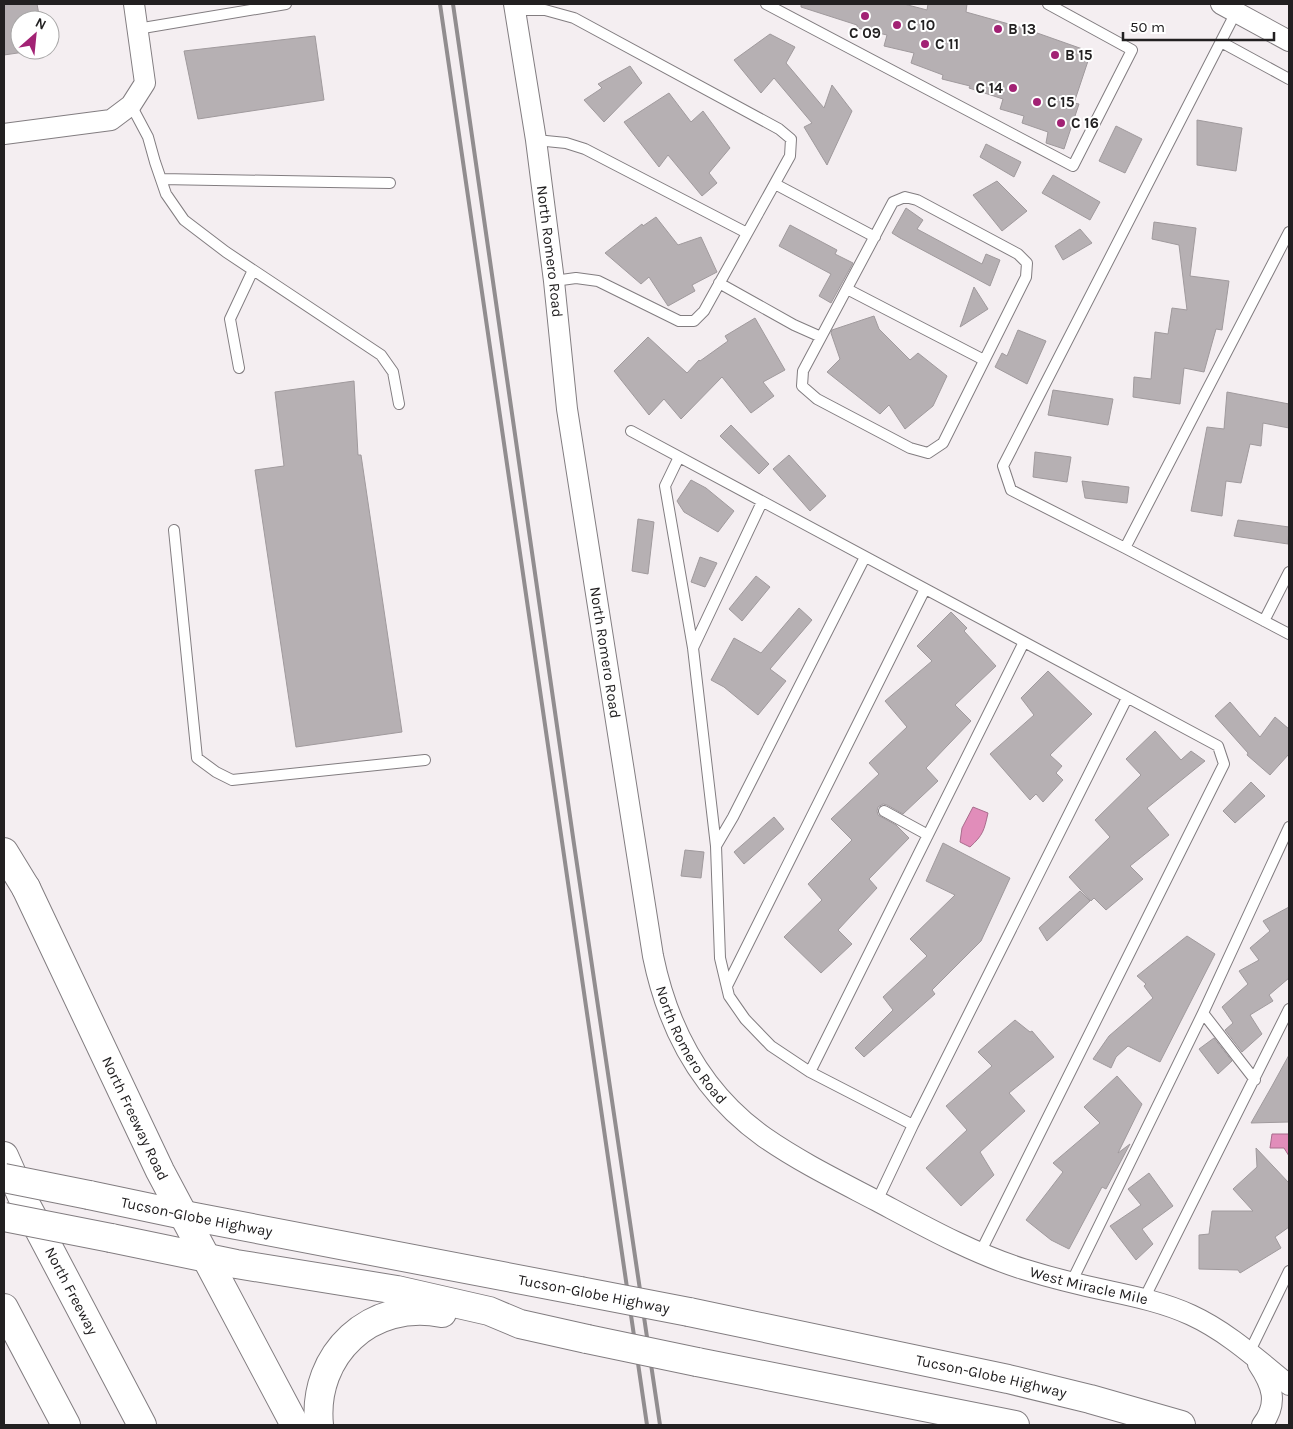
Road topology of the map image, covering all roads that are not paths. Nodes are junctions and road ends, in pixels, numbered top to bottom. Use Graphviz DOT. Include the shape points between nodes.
graph roads {
  1 [pos="134,4"];
  2 [pos="286,4"];
  3 [pos="766,4"];
  4 [pos="1048,4"];
  5 [pos="515,7"];
  6 [pos="1228,8"];
  7 [pos="137,29"];
  8 [pos="1289,41"];
  9 [pos="1221,42"];
  10 [pos="1289,79"];
  11 [pos="131,105"];
  12 [pos="4,134"];
  13 [pos="536,140"];
  14 [pos="161,179"];
  15 [pos="390,183"];
  16 [pos="775,184"];
  17 [pos="1289,232"];
  18 [pos="747,233"];
  19 [pos="875,237"];
  20 [pos="253,270"];
  21 [pos="554,282"];
  22 [pos="719,283"];
  23 [pos="847,289"];
  24 [pos="821,337"];
  25 [pos="984,360"];
  26 [pos="238,368"];
  27 [pos="399,404"];
  28 [pos="631,431"];
  29 [pos="679,457"];
  30 [pos="762,502"];
  31 [pos="174,530"];
  32 [pos="1125,548"];
  33 [pos="865,557"];
  34 [pos="1289,572"];
  35 [pos="925,589"];
  36 [pos="1264,621"];
  37 [pos="1289,634"];
  38 [pos="1024,642"];
  39 [pos="693,648"];
  40 [pos="1127,698"];
  41 [pos="425,760"];
  42 [pos="884,811"];
  43 [pos="1289,827"];
  44 [pos="928,834"];
  45 [pos="716,846"];
  46 [pos="4,852"];
  47 [pos="727,986"];
  48 [pos="1289,1009"];
  49 [pos="1203,1012"];
  50 [pos="810,1072"];
  51 [pos="1255,1080"];
  52 [pos="912,1125"];
  53 [pos="4,1156"];
  54 [pos="4,1178"];
  55 [pos="877,1201"];
  56 [pos="184,1215"];
  57 [pos="4,1216"];
  58 [pos="980,1253"];
  59 [pos="206,1258"];
  60 [pos="1289,1271"];
  61 [pos="1071,1283"];
  62 [pos="1144,1299"];
  63 [pos="4,1308"];
  64 [pos="520,1324"];
  65 [pos="1249,1353"];
  66 [pos="1289,1385"];
  67 [pos="66,1425"];
  68 [pos="142,1425"];
  69 [pos="295,1425"];
  70 [pos="319,1425"];
  71 [pos="1015,1425"];
  72 [pos="1181,1425"];
  73 [pos="1262,1425"];
  1 -- 7 [label="street"];
  2 -- 7 [label="lane"];
  3 -- 4 [label="lane" via="1073,166 1132,50"];
  5 -- 13 [label="street, North Romero Road"];
  5 -- 16 [label="lane" via="545,10 574,18 779,129 791,138 790,156"];
  6 -- 8 [label="street"];
  6 -- 9 [label="lane"];
  7 -- 11 [label="street" via="145,83"];
  9 -- 10 [label="lane"];
  9 -- 32 [label="lane" via="1003,466 1011,490"];
  11 -- 12 [label="street" via="111,120"];
  11 -- 14 [label="lane" via="148,136"];
  13 -- 18 [label="lane" via="585,149"];
  13 -- 21 [label="street, North Romero Road"];
  14 -- 15 [label="lane"];
  14 -- 20 [label="lane" via="166,194 184,220"];
  16 -- 18 [label="lane"];
  16 -- 19 [label="lane"];
  17 -- 32 [label="lane"];
  18 -- 22 [label="lane"];
  19 -- 23 [label="lane"];
  19 -- 25 [label="lane" via="893,202 905,197 917,200 1018,254 1027,263 1026,277"];
  20 -- 26 [label="lane" via="230,319"];
  20 -- 27 [label="lane" via="381,355 393,372"];
  21 -- 22 [label="lane" via="576,278 598,281 680,321 694,321 704,311"];
  21 -- 55 [label="street, North Romero Road" via="567,409 652,946 664,1000 687,1051 709,1083 740,1118 789,1154"];
  22 -- 24 [label="lane"];
  23 -- 24 [label="lane"];
  23 -- 25 [label="lane"];
  24 -- 25 [label="lane" via="803,371 802,386 817,399 910,448 928,453 943,442"];
  28 -- 29 [label="lane"];
  29 -- 30 [label="lane"];
  29 -- 39 [label="lane" via="665,486"];
  30 -- 33 [label="lane"];
  30 -- 39 [label="lane"];
  31 -- 41 [label="lane" via="197,758 232,780"];
  32 -- 36 [label="lane"];
  33 -- 35 [label="lane"];
  33 -- 45 [label="lane"];
  34 -- 36 [label="lane"];
  35 -- 38 [label="lane"];
  35 -- 47 [label="lane"];
  36 -- 37 [label="lane"];
  38 -- 40 [label="lane"];
  38 -- 44 [label="lane"];
  39 -- 45 [label="lane"];
  40 -- 52 [label="lane"];
  40 -- 58 [label="lane" via="1218,746 1224,764"];
  42 -- 44 [label="lane"];
  43 -- 49 [label="lane"];
  44 -- 50 [label="lane"];
  45 -- 47 [label="lane" via="720,958"];
  46 -- 56 [label="highway, North Freeway Road" via="26,888"];
  47 -- 50 [label="lane" via="729,996 745,1019 771,1046"];
  48 -- 51 [label="lane"];
  49 -- 51 [label="lane"];
  49 -- 61 [label="lane"];
  50 -- 52 [label="lane"];
  51 -- 62 [label="lane"];
  52 -- 55 [label="lane"];
  53 -- 68 [label="highway, North Freeway" via="24,1201"];
  54 -- 56 [label="highway, Tucson-Globe Highway, bridge"];
  55 -- 58 [label="street, West Miracle Mile"];
  56 -- 59 [label="highway, North Freeway Road"];
  56 -- 72 [label="highway, Tucson-Globe Highway, bridge" via="689,1312 1008,1379"];
  57 -- 59 [label="highway, bridge"];
  58 -- 61 [label="street, West Miracle Mile"];
  59 -- 64 [label="highway" via="397,1290 490,1311"];
  59 -- 69 [label="highway, North Freeway Road"];
  60 -- 65 [label="lane"];
  61 -- 62 [label="street, West Miracle Mile"];
  62 -- 65 [label="street, West Miracle Mile" via="1203,1321"];
  63 -- 67 [label="highway"];
  64 -- 70 [label="highway" via="495,1324 418,1310 373,1321 350,1338 331,1361 320,1395"];
  64 -- 71 [label="highway, bridge"];
  65 -- 66 [label="street, West Miracle Mile"];
  65 -- 73 [label="street" via="1266,1377 1272,1396 1271,1409"];
}
